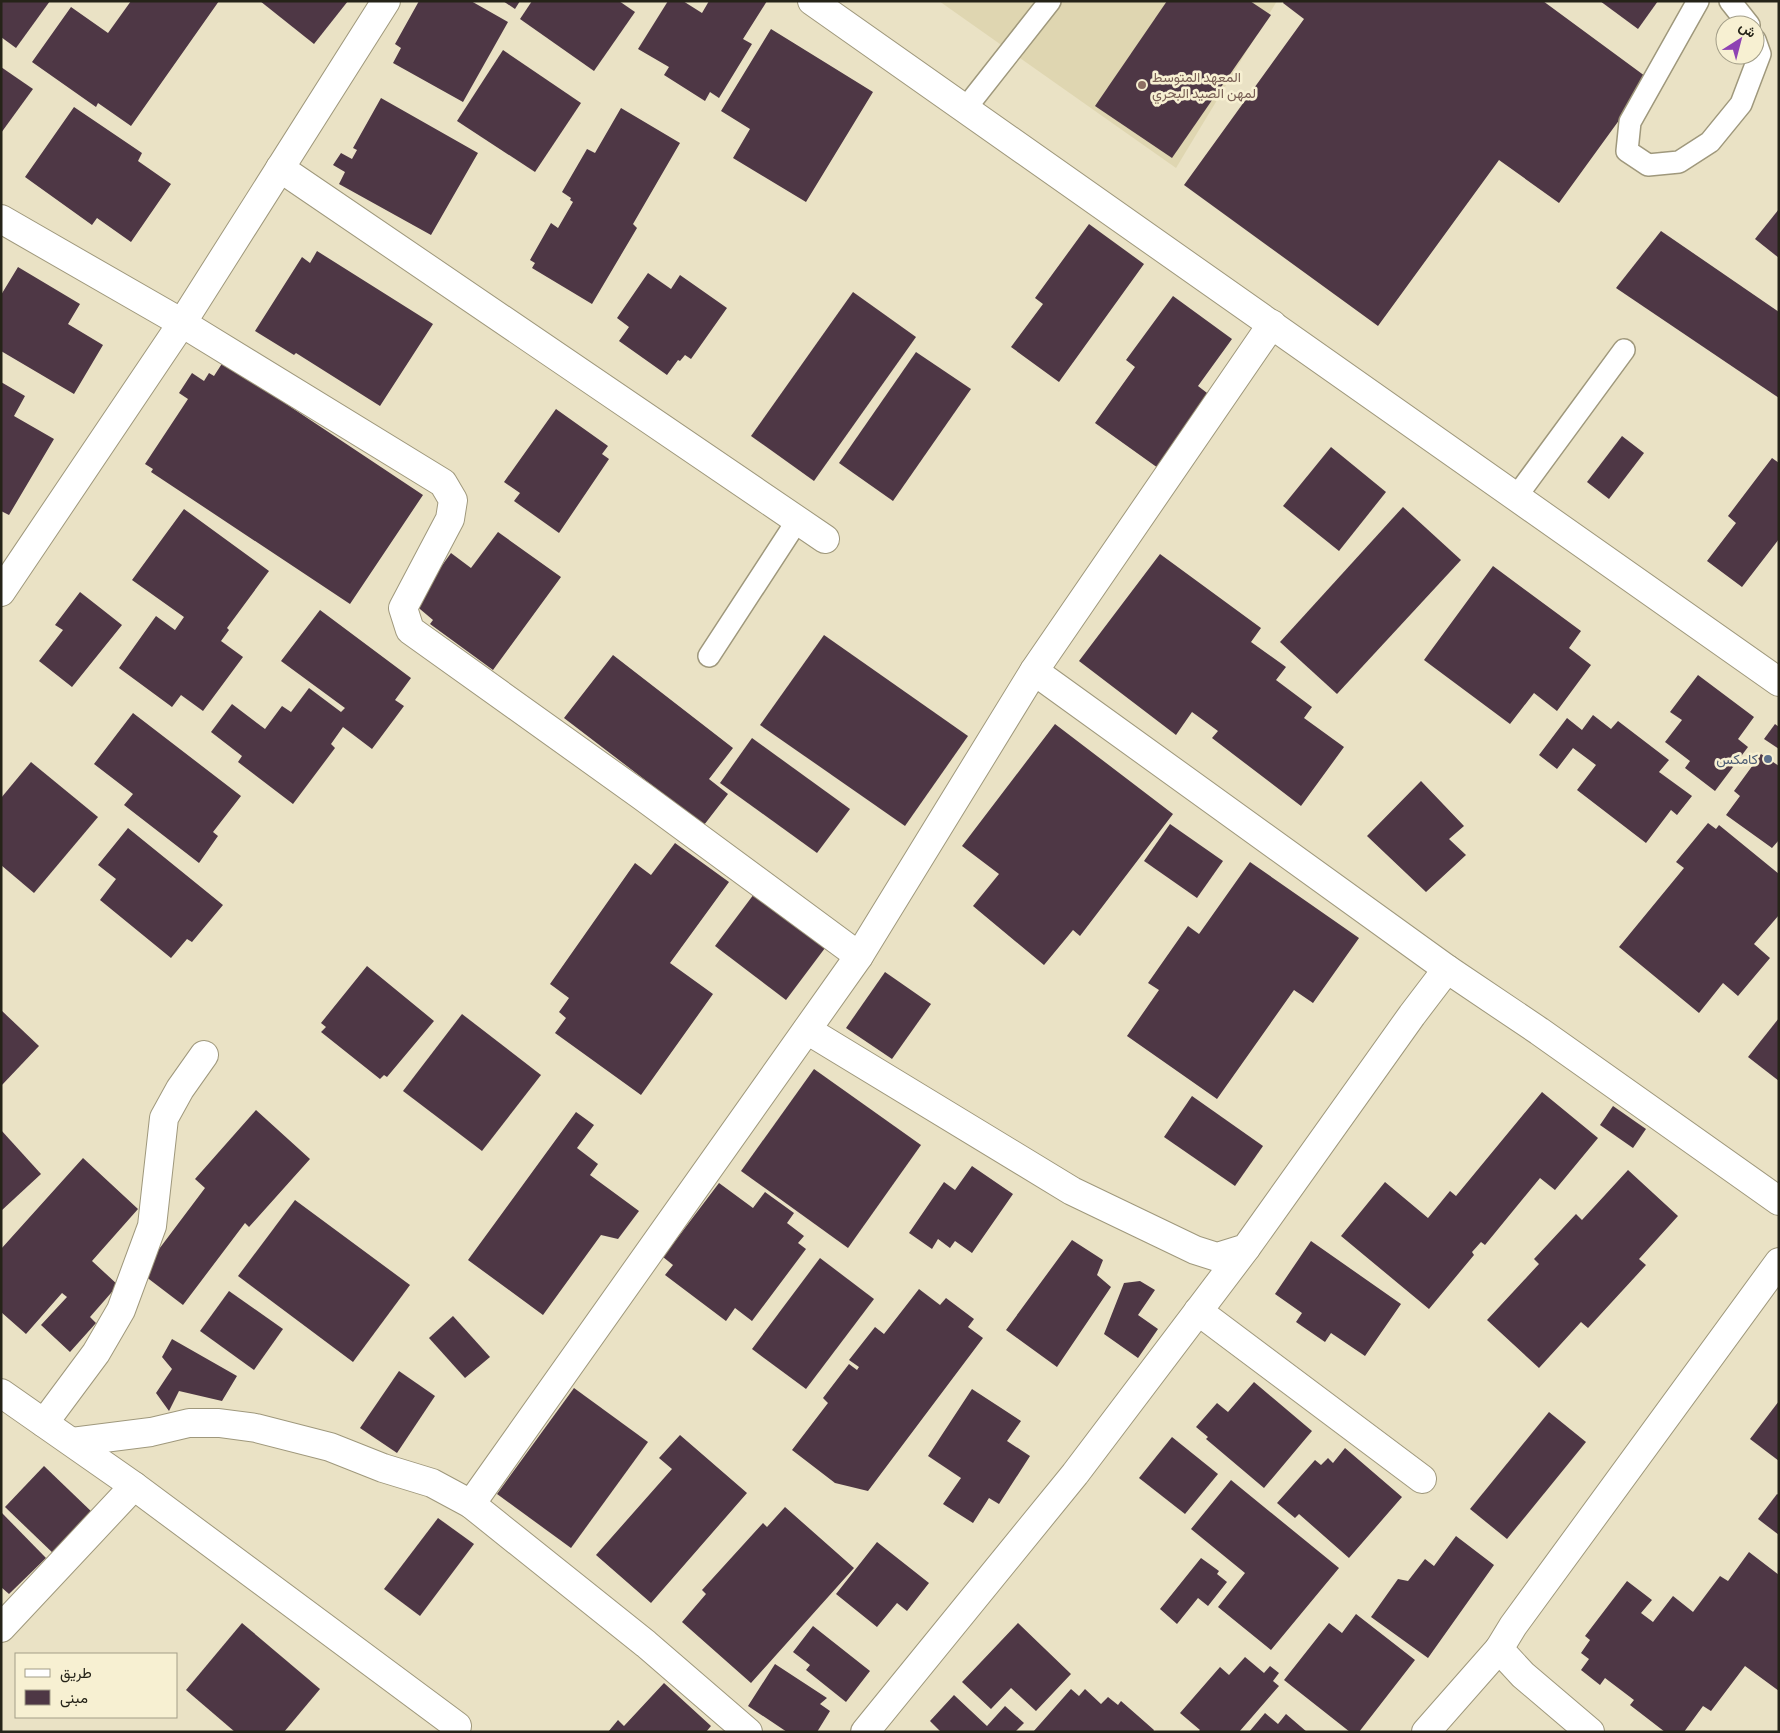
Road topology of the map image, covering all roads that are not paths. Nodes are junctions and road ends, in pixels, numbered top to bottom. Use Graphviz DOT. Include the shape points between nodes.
graph roads {
  1 [pos="386,1"];
  2 [pos="1050,1"];
  3 [pos="1698,1"];
  4 [pos="1730,1"];
  5 [pos="816,2"];
  6 [pos="1742,15"];
  7 [pos="1756,65"];
  8 [pos="965,109"];
  9 [pos="280,168"];
  10 [pos="1,220"];
  11 [pos="182,323"];
  12 [pos="1272,324"];
  13 [pos="1624,350"];
  14 [pos="1516,498"];
  15 [pos="797,521"];
  16 [pos="825,540"];
  17 [pos="1,592"];
  18 [pos="709,656"];
  19 [pos="1034,671"];
  20 [pos="1779,682"];
  21 [pos="859,956"];
  22 [pos="1447,969"];
  23 [pos="806,1030"];
  24 [pos="204,1055"];
  25 [pos="1779,1201"];
  26 [pos="1246,1248"];
  27 [pos="1779,1262"];
  28 [pos="1198,1312"];
  29 [pos="1,1393"];
  30 [pos="44,1423"];
  31 [pos="72,1442"];
  32 [pos="1422,1479"];
  33 [pos="134,1486"];
  34 [pos="471,1504"];
  35 [pos="1,1628"];
  36 [pos="1499,1649"];
  37 [pos="457,1726"];
  38 [pos="748,1732"];
  39 [pos="865,1732"];
  40 [pos="1426,1732"];
  41 [pos="1590,1732"];
  1 -- 9 [label="street"];
  2 -- 8 [label="lane"];
  3 -- 7 [label="lane" via="1630,122 1627,151 1648,166 1679,162 1710,142 1741,104"];
  4 -- 6 [label="lane"];
  5 -- 8 [label="street"];
  8 -- 12 [label="street"];
  9 -- 11 [label="street"];
  9 -- 15 [label="street"];
  10 -- 11 [label="street"];
  11 -- 17 [label="street"];
  11 -- 21 [label="street" via="443,483 453,500 450,518 403,608 410,630"];
  12 -- 14 [label="street"];
  12 -- 19 [label="street"];
  13 -- 14 [label="lane"];
  14 -- 20 [label="street"];
  15 -- 16 [label="street"];
  15 -- 18 [label="lane"];
  19 -- 21 [label="street"];
  19 -- 22 [label="street"];
  21 -- 23 [label="street"];
  22 -- 25 [label="street"];
  22 -- 26 [label="street"];
  23 -- 26 [label="street" via="1072,1191 1217,1257"];
  23 -- 34 [label="street"];
  24 -- 30 [label="street" via="164,1118 152,1226 121,1310 96,1353"];
  26 -- 28 [label="street"];
  27 -- 36 [label="street"];
  28 -- 32 [label="street"];
  28 -- 39 [label="street" via="1075,1474"];
  29 -- 30 [label="street"];
  30 -- 31 [label="street"];
  31 -- 33 [label="street"];
  31 -- 34 [label="street" via="151,1432 189,1423 219,1422 330,1447 432,1484"];
  33 -- 35 [label="street"];
  33 -- 37 [label="street"];
  34 -- 38 [label="street" via="638,1638"];
  36 -- 40 [label="street"];
  36 -- 41 [label="street" via="1523,1675"];
}
